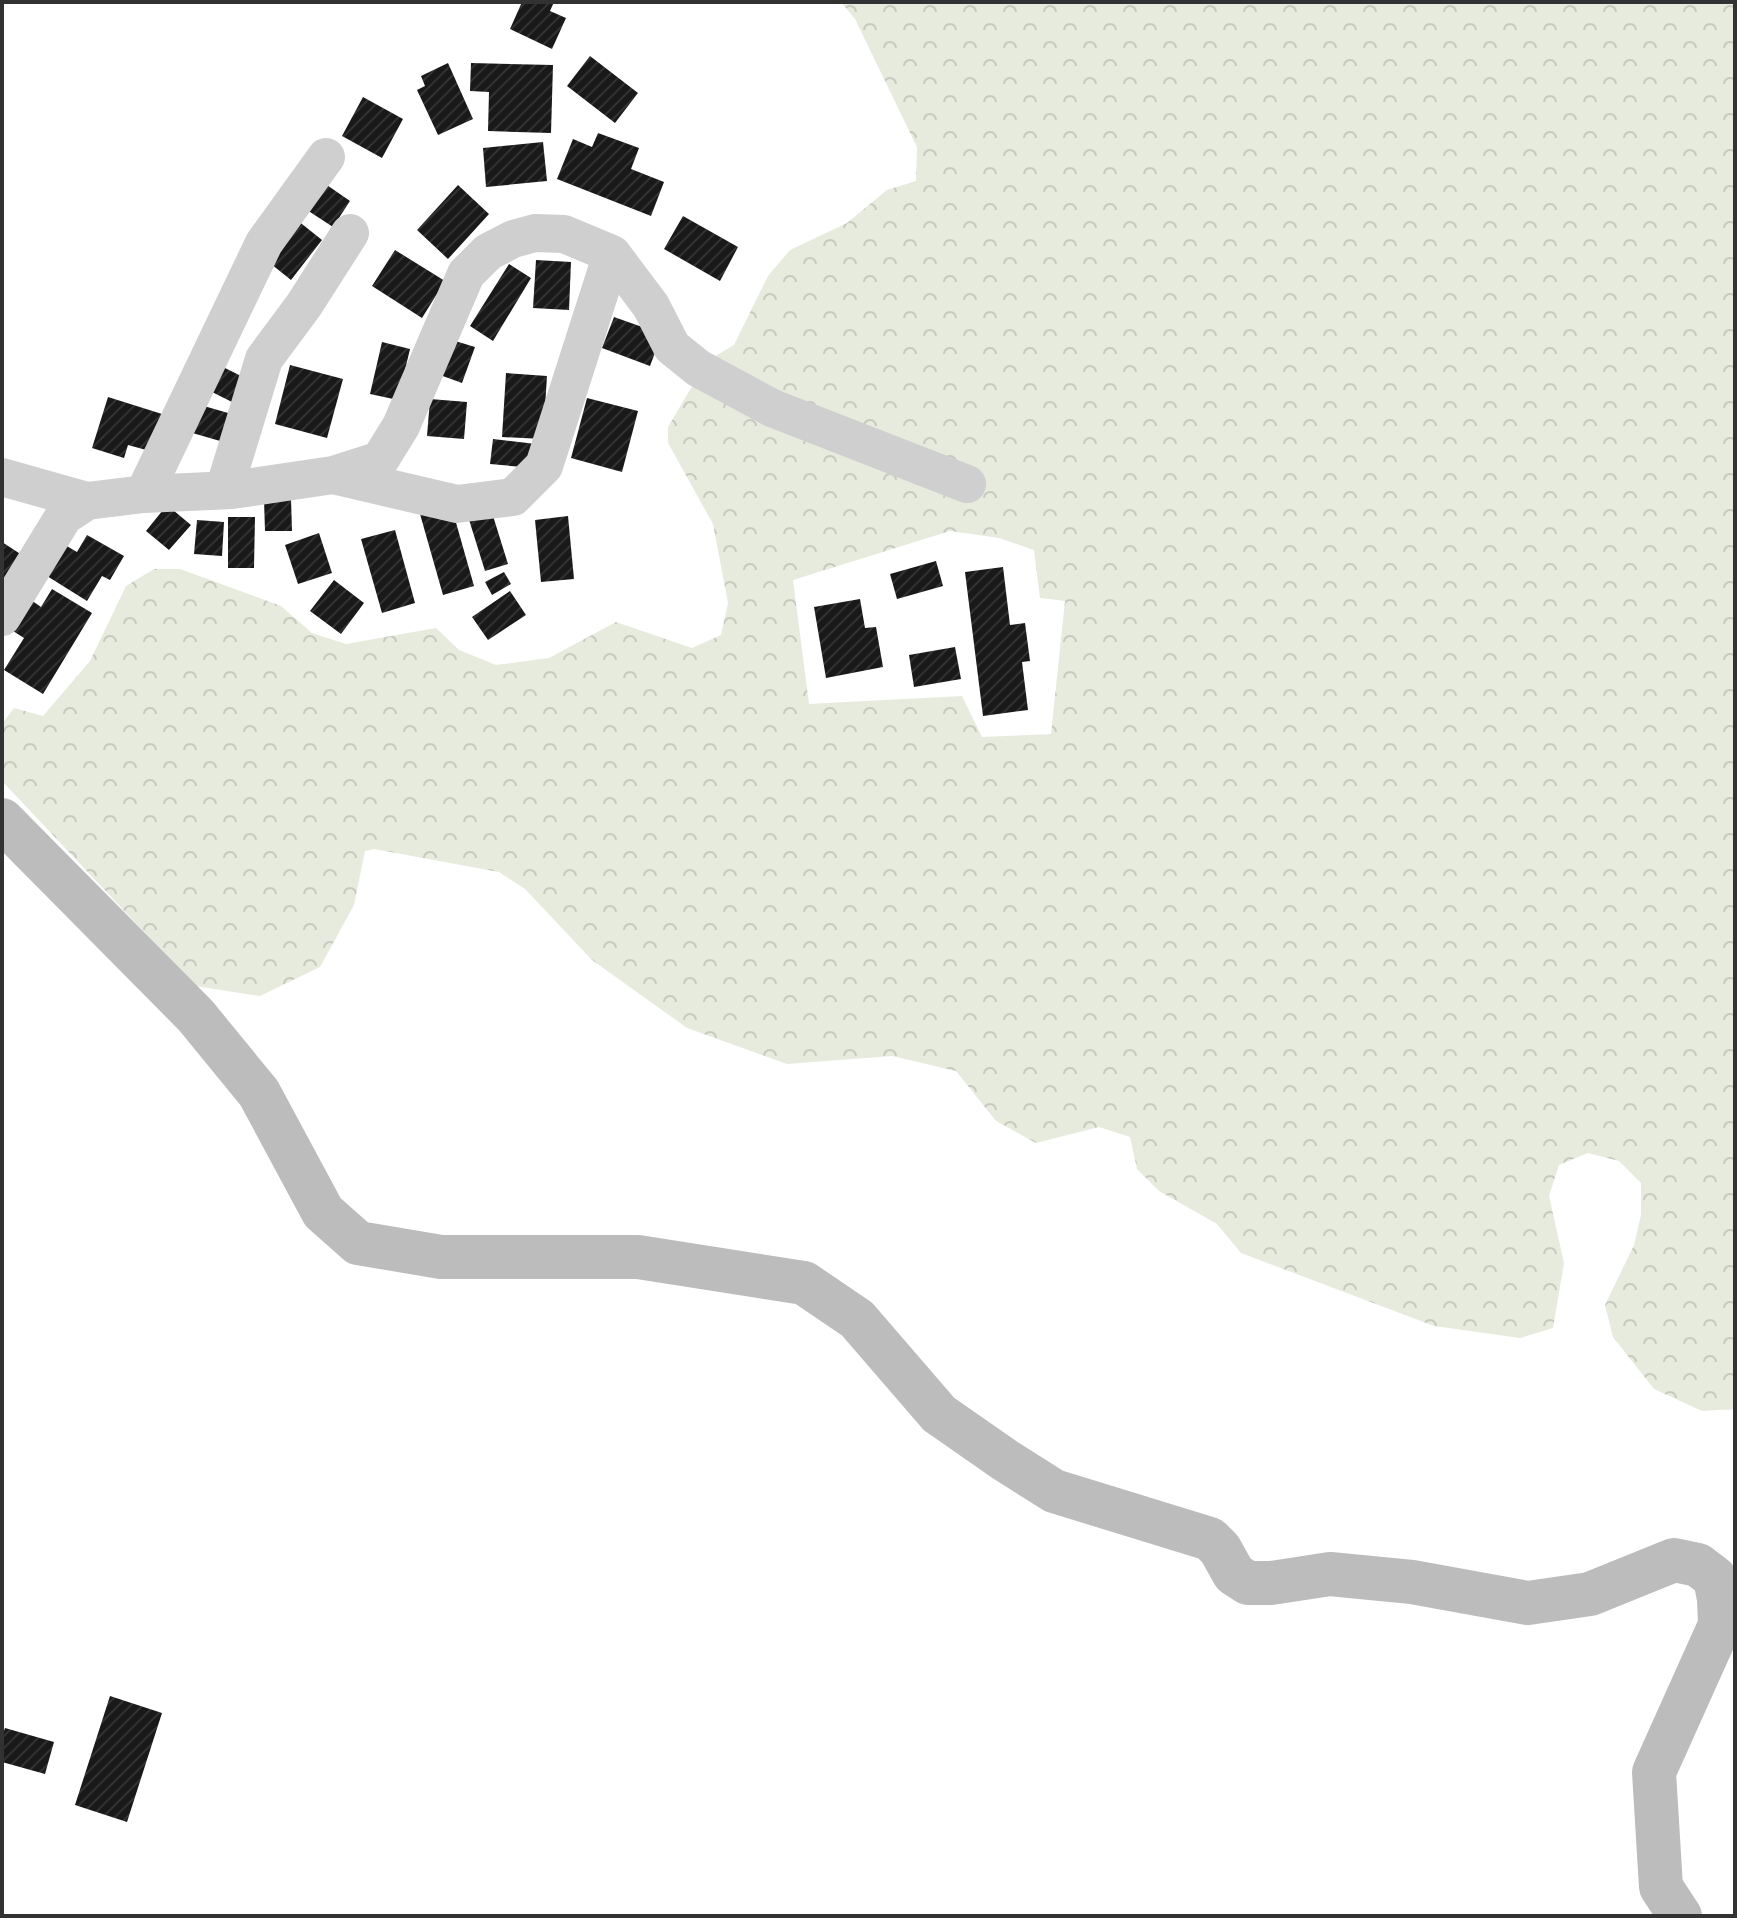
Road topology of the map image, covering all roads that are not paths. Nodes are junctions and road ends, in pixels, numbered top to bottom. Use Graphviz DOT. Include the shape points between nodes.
graph roads {
  1 [pos="326,157"];
  2 [pos="350,233"];
  3 [pos="612,254"];
  4 [pos="333,475"];
  5 [pos="2,477"];
  6 [pos="967,484"];
  7 [pos="224,490"];
  8 [pos="144,494"];
  9 [pos="87,501"];
  10 [pos="2,617"];
  11 [pos="2,820"];
  12 [pos="1680,1916"];
  1 -- 8 [label="street" via="264,243"];
  2 -- 7 [label="street" via="264,359"];
  3 -- 4 [label="street" via="564,234 535,233 488,252 466,274 401,426 380,460"];
  3 -- 4 [label="street" via="544,466 513,497 457,504"];
  3 -- 6 [label="street" via="651,306 672,347 698,368 772,408"];
  4 -- 7 [label="street"];
  5 -- 9 [label="street"];
  7 -- 8 [label="street"];
  8 -- 9 [label="street"];
  9 -- 10 [label="street" via="64,516"];
  11 -- 12 [label="street" via="196,1016 259,1093 323,1212 358,1243 441,1257 638,1257 804,1283 857,1319 939,1414 1005,1460 1054,1491 1210,1539 1234,1574 1248,1583 1330,1574 1528,1603 1590,1594 1674,1560 1698,1565 1715,1578 1720,1625 1654,1772 1661,1887"];
}
